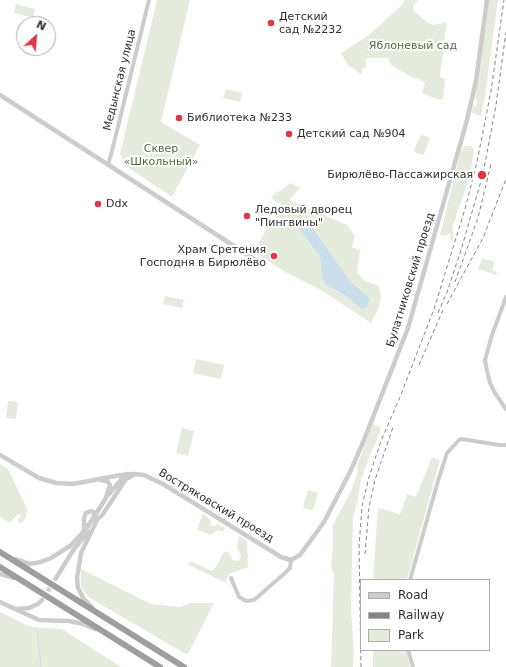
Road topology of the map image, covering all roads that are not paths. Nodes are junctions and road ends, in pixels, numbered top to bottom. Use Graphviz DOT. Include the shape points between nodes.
graph roads {
  1 [pos="149,0"];
  2 [pos="487,0"];
  3 [pos="0,95"];
  4 [pos="108,165"];
  5 [pos="262,264"];
  6 [pos="506,297"];
  7 [pos="506,409"];
  8 [pos="506,445"];
  9 [pos="0,455"];
  10 [pos="137,474"];
  11 [pos="123,475"];
  12 [pos="96,479"];
  13 [pos="120,487"];
  14 [pos="106,498"];
  15 [pos="96,518"];
  16 [pos="93,526"];
  17 [pos="85,530"];
  18 [pos="77,545"];
  19 [pos="0,552"];
  20 [pos="291,562"];
  21 [pos="0,567"];
  22 [pos="0,574"];
  23 [pos="56,578"];
  24 [pos="231,578"];
  25 [pos="410,579"];
  26 [pos="40,592"];
  27 [pos="42,600"];
  28 [pos="0,602"];
  29 [pos="8,606"];
  30 [pos="112,622"];
  31 [pos="106,633"];
  32 [pos="408,651"];
  33 [pos="160,667"];
  34 [pos="184,667"];
  35 [pos="413,667"];
  1 -- 4 [label="street, Медынская улица"];
  2 -- 20 [label="street, Булатниковский проезд" via="476,81 468,117 408,328 349,475 313,538 301,555"];
  3 -- 4 [label="street"];
  4 -- 5 [label="street"];
  6 -- 7 [label="street" via="485,360 490,383"];
  8 -- 25 [label="street" via="462,439 447,453"];
  9 -- 12 [label="street, Востряковский проезд" via="50,482 73,484"];
  10 -- 11 [label="street, Востряковский проезд"];
  10 -- 13 [label="street" via="126,479"];
  10 -- 20 [label="street, Востряковский проезд" via="159,482"];
  11 -- 12 [label="street, Востряковский проезд"];
  11 -- 13 [label="street"];
  11 -- 14 [label="street"];
  12 -- 14 [label="street" via="107,481 110,485"];
  13 -- 15 [label="street" via="103,514"];
  14 -- 15 [label="street"];
  15 -- 16 [label="street"];
  15 -- 17 [label="street"];
  15 -- 17 [label="street" via="91,511 86,513"];
  16 -- 18 [label="street"];
  16 -- 30 [label="street" via="81,553 78,588 88,603"];
  17 -- 18 [label="street"];
  17 -- 19 [label="street" via="70,546 40,562 24,563"];
  18 -- 23 [label="street"];
  19 -- 30 [label="highway"];
  20 -- 24 [label="street, Булатниковский проезд" via="288,571 254,600 246,601 239,597"];
  21 -- 26 [label="highway"];
  22 -- 26 [label="street"];
  26 -- 31 [label="highway"];
  27 -- 29 [label="street" via="24,609"];
  28 -- 29 [label="street"];
  29 -- 31 [label="street" via="38,620 78,622"];
  30 -- 34 [label="highway"];
  31 -- 33 [label="highway"];
  32 -- 35 [label="street"];
}
